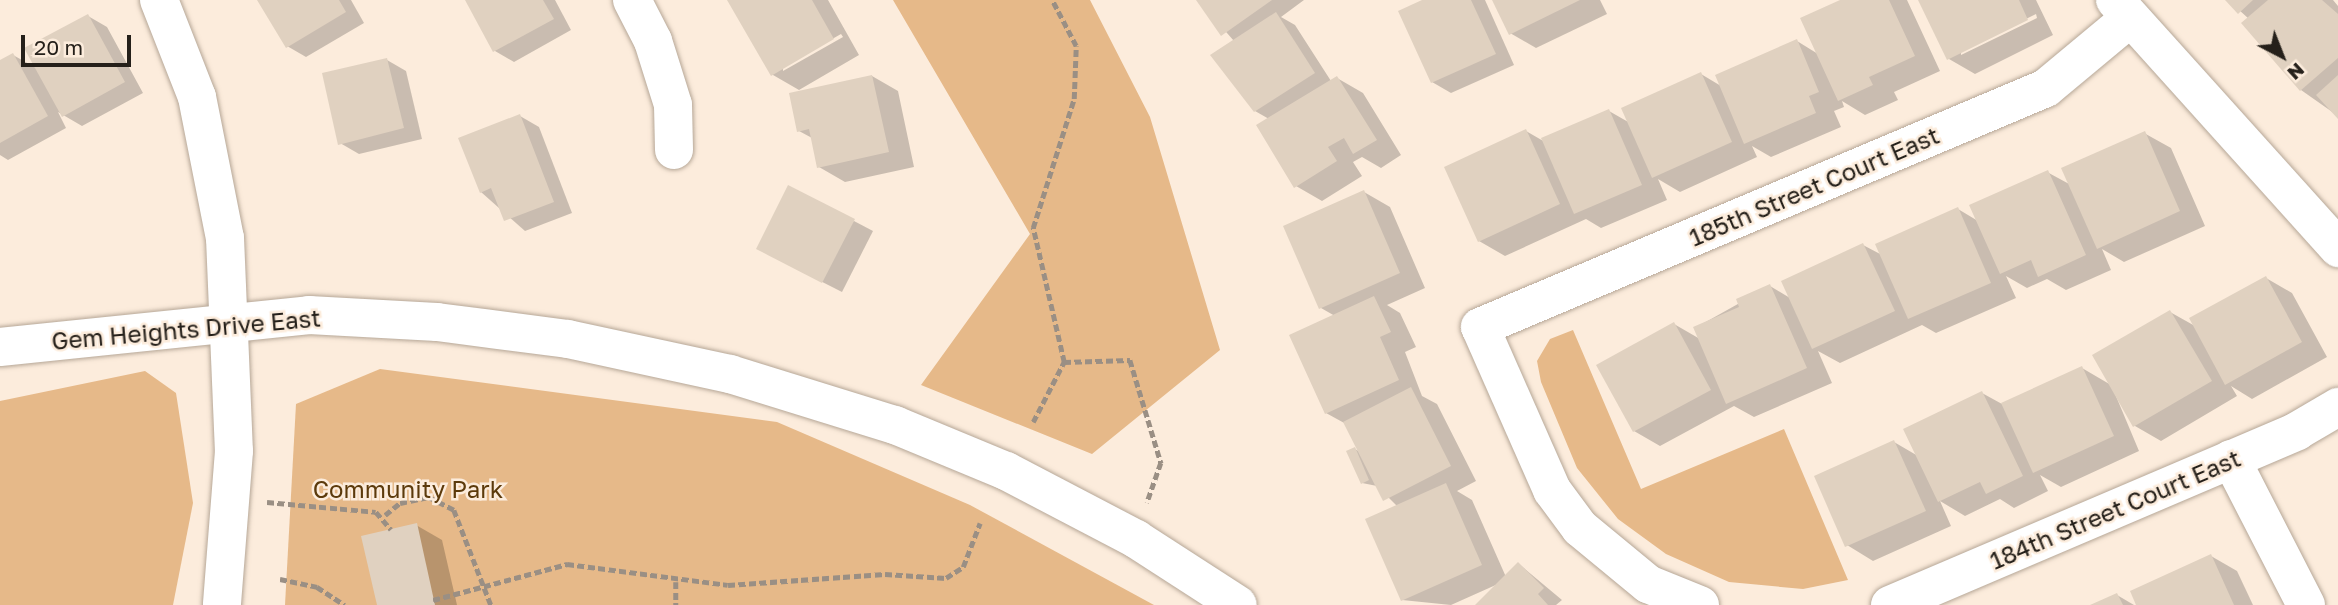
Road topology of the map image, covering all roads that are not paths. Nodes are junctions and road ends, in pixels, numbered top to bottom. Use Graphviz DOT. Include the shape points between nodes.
graph roads {
  1 [pos="159,0"];
  2 [pos="632,0"];
  3 [pos="2122,9"];
  4 [pos="674,150"];
  5 [pos="2338,248"];
  6 [pos="231,320"];
  7 [pos="0,347"];
  8 [pos="2338,407"];
  9 [pos="2231,459"];
  10 [pos="222,605"];
  11 [pos="1238,605"];
  12 [pos="1700,605"];
  13 [pos="1890,605"];
  14 [pos="2306,605"];
  1 -- 6 [label="street" via="197,97 225,238"];
  2 -- 4 [label="street" via="673,105"];
  3 -- 5 [label="street"];
  3 -- 12 [label="street, 185th Street Court East" via="2046,88 1480,327 1552,490 1580,528 1648,584"];
  6 -- 7 [label="street, Gem Heights Drive East"];
  6 -- 10 [label="street" via="230,498"];
  6 -- 11 [label="street, Gem Heights Drive East" via="309,315 438,322 568,339 730,374 895,425 1006,471 1136,539"];
  8 -- 9 [label="street, 184th Street Court East"];
  9 -- 13 [label="street, 184th Street Court East"];
  9 -- 14 [label="street"];
}
